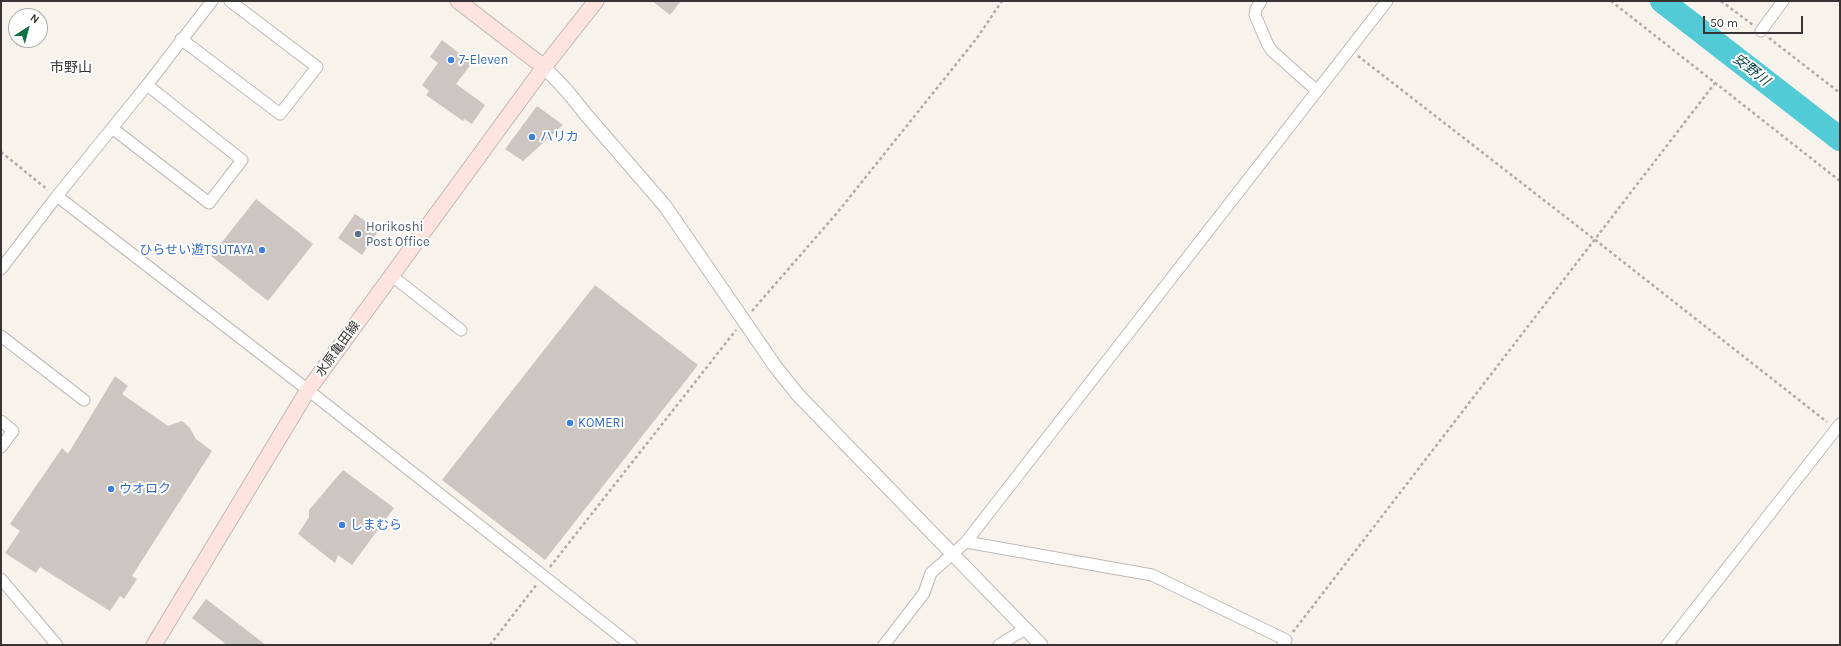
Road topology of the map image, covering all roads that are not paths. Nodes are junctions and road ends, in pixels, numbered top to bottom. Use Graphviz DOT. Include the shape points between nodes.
graph roads {
  1 [pos="212,1"];
  2 [pos="230,1"];
  3 [pos="458,1"];
  4 [pos="596,1"];
  5 [pos="1261,1"];
  6 [pos="1387,1"];
  7 [pos="1784,1"];
  8 [pos="1761,32"];
  9 [pos="181,39"];
  10 [pos="544,67"];
  11 [pos="147,85"];
  12 [pos="1316,90"];
  13 [pos="112,128"];
  14 [pos="56,196"];
  15 [pos="1,269"];
  16 [pos="392,276"];
  17 [pos="461,330"];
  18 [pos="1,336"];
  19 [pos="308,390"];
  20 [pos="84,400"];
  21 [pos="1,421"];
  22 [pos="1838,427"];
  23 [pos="1,447"];
  24 [pos="966,542"];
  25 [pos="952,554"];
  26 [pos="1,579"];
  27 [pos="1025,629"];
  28 [pos="1285,643"];
  29 [pos="54,644"];
  30 [pos="154,645"];
  31 [pos="631,645"];
  32 [pos="884,645"];
  33 [pos="999,645"];
  34 [pos="1041,645"];
  35 [pos="1667,645"];
  1 -- 9 [label="street"];
  2 -- 9 [label="street" via="317,67 280,114"];
  3 -- 10 [label="main road"];
  4 -- 10 [label="main road, 水原亀田線"];
  5 -- 12 [label="street" via="1256,15 1268,45"];
  6 -- 12 [label="street"];
  7 -- 8 [label="street"];
  9 -- 11 [label="street"];
  10 -- 16 [label="main road, 水原亀田線"];
  10 -- 25 [label="street" via="568,91 665,206 798,396"];
  11 -- 13 [label="street"];
  11 -- 13 [label="street" via="242,160 208,203"];
  12 -- 24 [label="street"];
  13 -- 14 [label="street"];
  14 -- 15 [label="street"];
  14 -- 19 [label="street"];
  16 -- 17 [label="street"];
  16 -- 19 [label="main road, 水原亀田線"];
  18 -- 20 [label="street"];
  19 -- 30 [label="main road, 水原亀田線"];
  19 -- 31 [label="street"];
  21 -- 23 [label="street" via="13,431"];
  22 -- 35 [label="street"];
  24 -- 25 [label="street"];
  24 -- 28 [label="street" via="1152,575"];
  25 -- 27 [label="street"];
  25 -- 32 [label="street" via="932,573 924,593"];
  26 -- 29 [label="street"];
  27 -- 33 [label="street"];
  27 -- 34 [label="street"];
}
